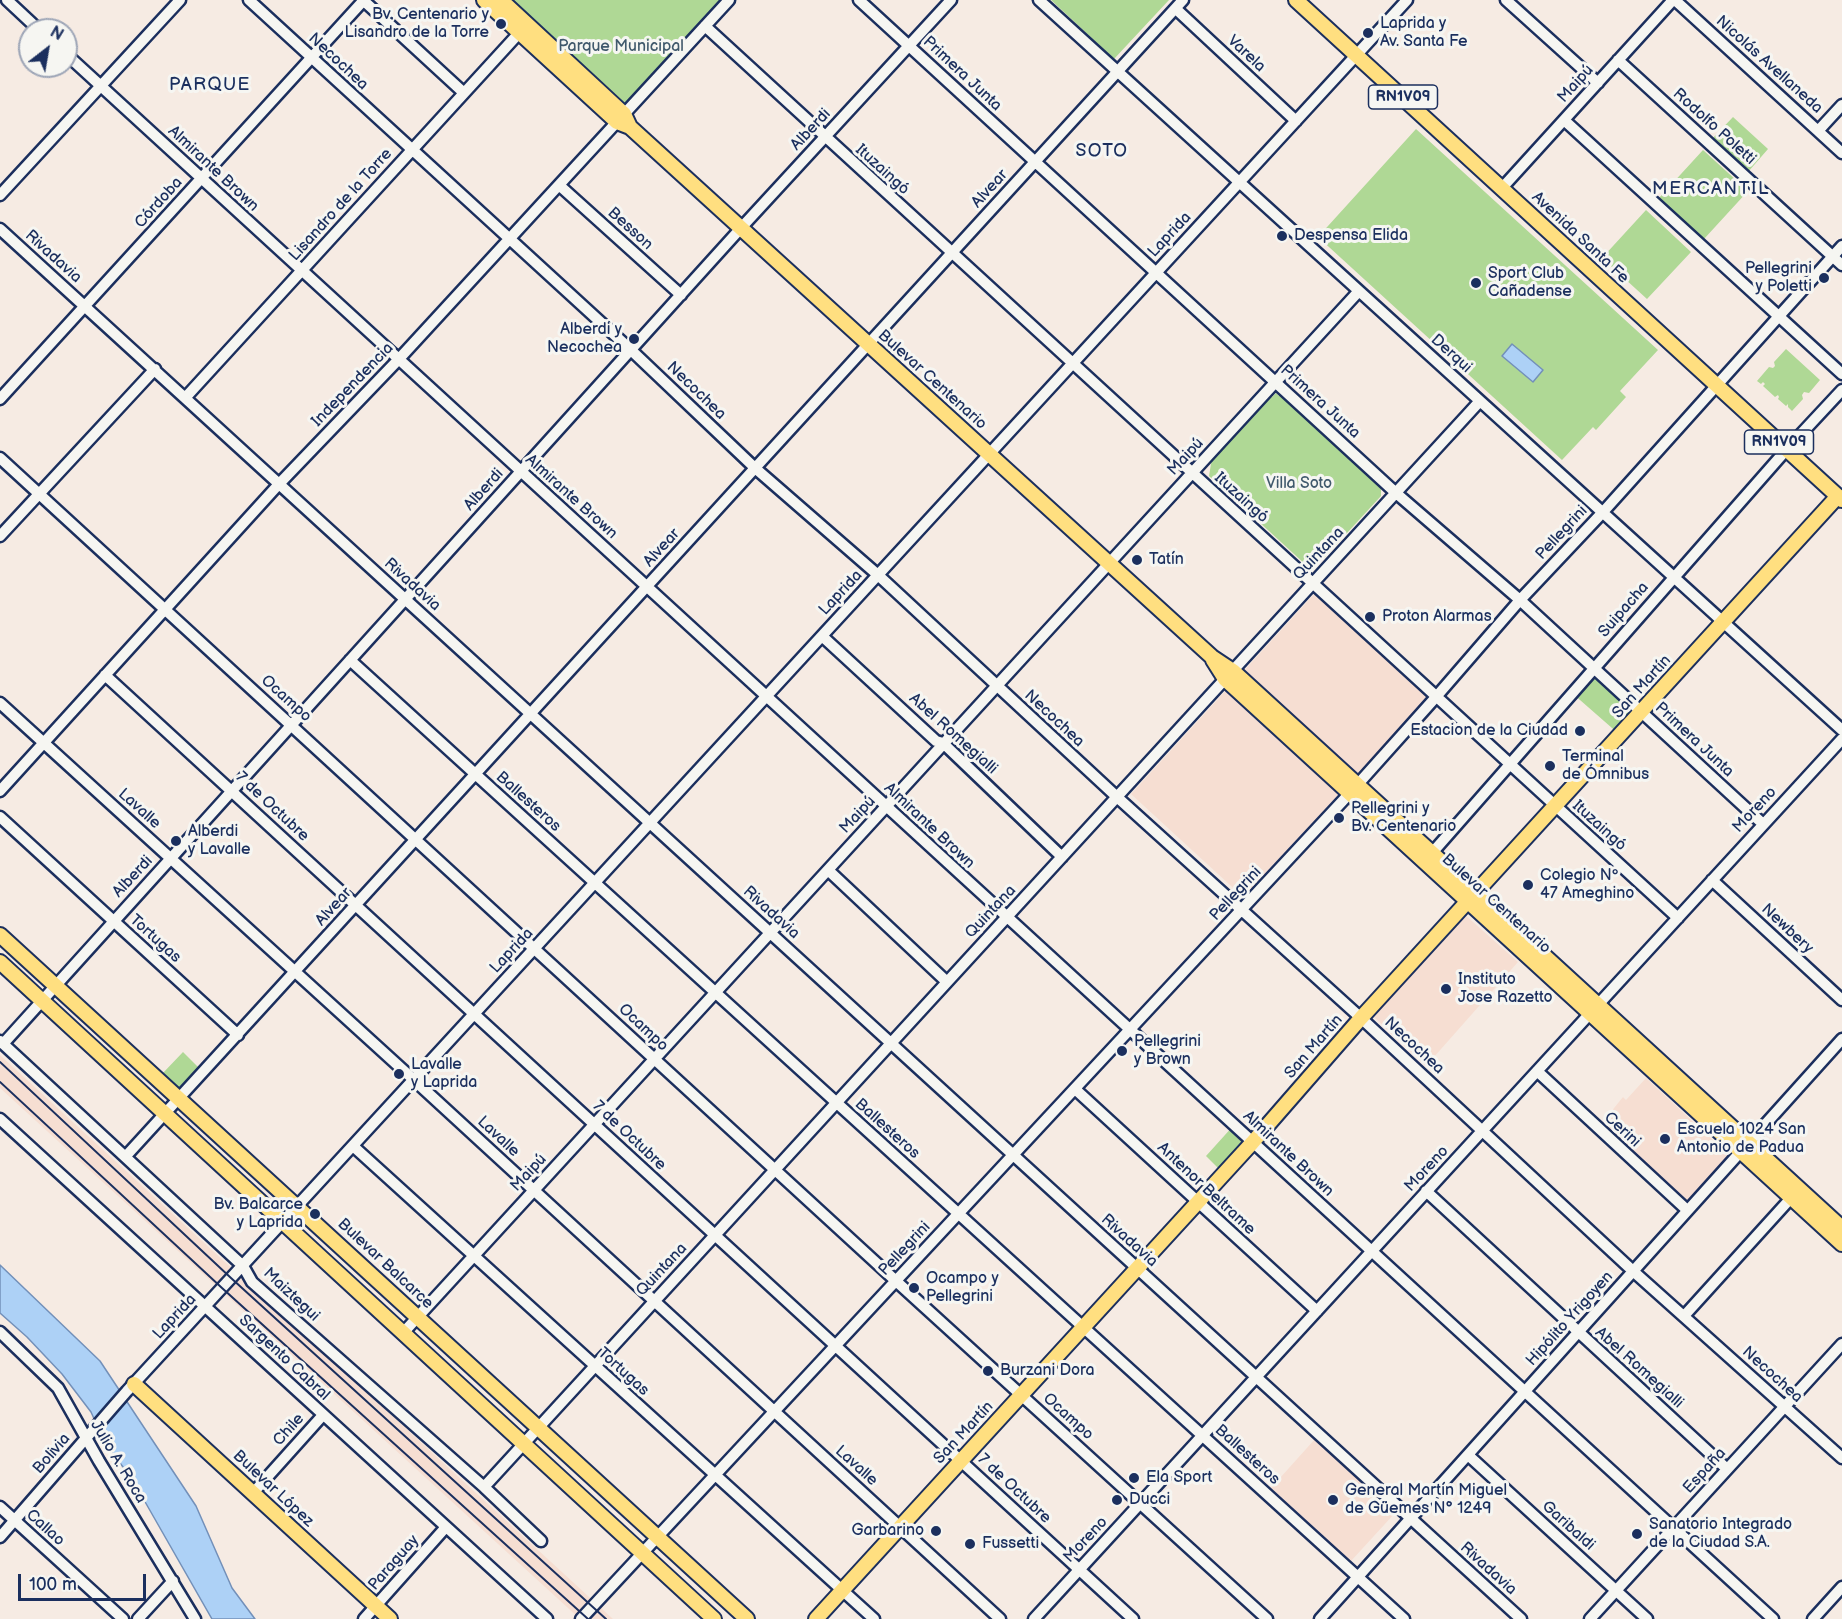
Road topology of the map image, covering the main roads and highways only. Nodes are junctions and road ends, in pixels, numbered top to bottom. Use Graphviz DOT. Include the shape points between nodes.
graph roads {
  1 [pos="484,0"];
  2 [pos="501,0"];
  3 [pos="1296,0"];
  4 [pos="624,121"];
  5 [pos="1840,498"];
  6 [pos="1353,789"];
  7 [pos="1471,897"];
  8 [pos="0,935"];
  9 [pos="0,962"];
  10 [pos="1744,1147"];
  11 [pos="1842,1228"];
  12 [pos="1842,1244"];
  13 [pos="131,1387"];
  14 [pos="390,1619"];
  15 [pos="714,1619"];
  16 [pos="747,1619"];
  17 [pos="816,1619"];
  1 -- 4 [label="main road, Bulevar Centenario"];
  2 -- 4 [label="main road, Bulevar Centenario"];
  3 -- 5 [label="main road, Avenida Santa Fe / RN1V09"];
  4 -- 6 [label="main road, Bulevar Centenario"];
  5 -- 7 [label="main road, San Martín"];
  6 -- 7 [label="main road, Bulevar Centenario"];
  6 -- 7 [label="main road, Bulevar Centenario" via="1432,853"];
  7 -- 10 [label="main road, Bulevar Centenario"];
  7 -- 17 [label="main road, San Martín" via="1252,1143"];
  8 -- 16 [label="main road, Bulevar Balcarce"];
  9 -- 15 [label="main road"];
  10 -- 11 [label="main road, Bulevar Centenario"];
  10 -- 12 [label="main road, Bulevar Centenario" via="1791,1198"];
  13 -- 14 [label="main road, Bulevar López"];
}
